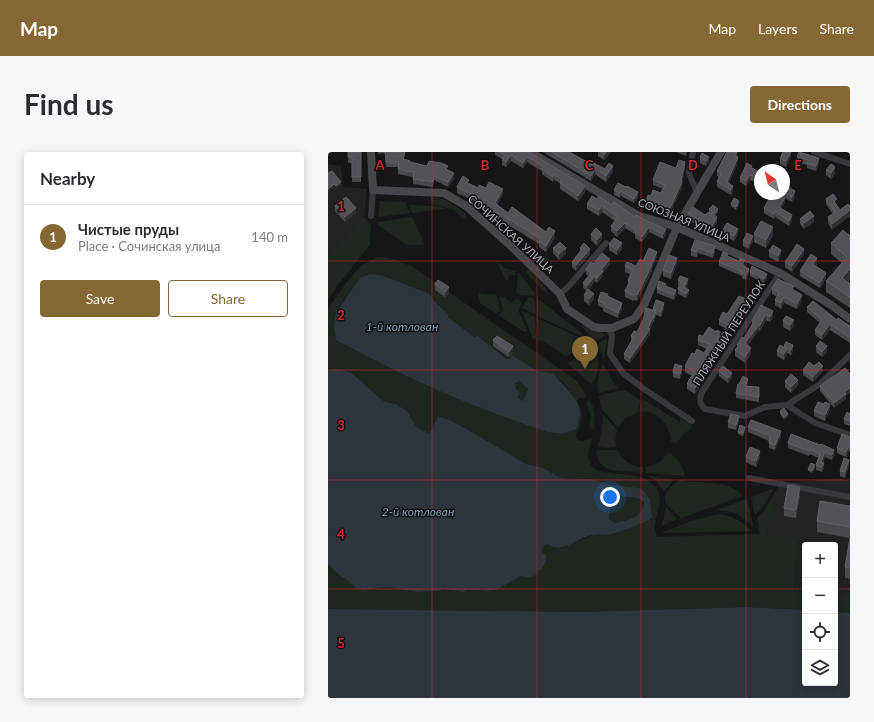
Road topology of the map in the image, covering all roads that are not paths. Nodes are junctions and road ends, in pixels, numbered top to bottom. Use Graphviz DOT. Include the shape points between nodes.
graph roads {
  1 [pos="371,152"];
  2 [pos="530,152"];
  3 [pos="693,152"];
  4 [pos="721,152"];
  5 [pos="814,152"];
  6 [pos="850,164"];
  7 [pos="373,190"];
  8 [pos="697,193"];
  9 [pos="371,216"];
  10 [pos="677,227"];
  11 [pos="606,244"];
  12 [pos="780,273"];
  13 [pos="560,294"];
  14 [pos="850,320"];
  15 [pos="612,328"];
  16 [pos="850,355"];
  17 [pos="787,405"];
  18 [pos="692,421"];
  19 [pos="850,435"];
  20 [pos="749,478"];
  21 [pos="850,497"];
  1 -- 7 [label="street"];
  2 -- 10 [label="street, СОЮЗНАЯ УЛИЦА" via="639,216"];
  3 -- 8 [label="street" via="689,173"];
  4 -- 8 [label="street"];
  5 -- 6 [label="street"];
  7 -- 9 [label="street"];
  7 -- 13 [label="street, СОЧИНСКАЯ УЛИЦА" via="444,193 466,206"];
  8 -- 10 [label="street"];
  10 -- 12 [label="street, СОЮЗНАЯ УЛИЦА"];
  10 -- 15 [label="street" via="644,305 634,319"];
  11 -- 13 [label="street"];
  12 -- 14 [label="street, СОЮЗНАЯ УЛИЦА"];
  12 -- 17 [label="street, ПЛЯЖНЫЙ ПЕРЕУЛОК" via="702,392 700,401 704,409 745,416 764,407"];
  13 -- 15 [label="street, СОЧИНСКАЯ УЛИЦА" via="567,309 577,316 597,328"];
  15 -- 18 [label="street" via="610,354 623,374"];
  16 -- 17 [label="street" via="820,384"];
  17 -- 19 [label="street" via="816,423"];
  20 -- 21 [label="street"];
}
